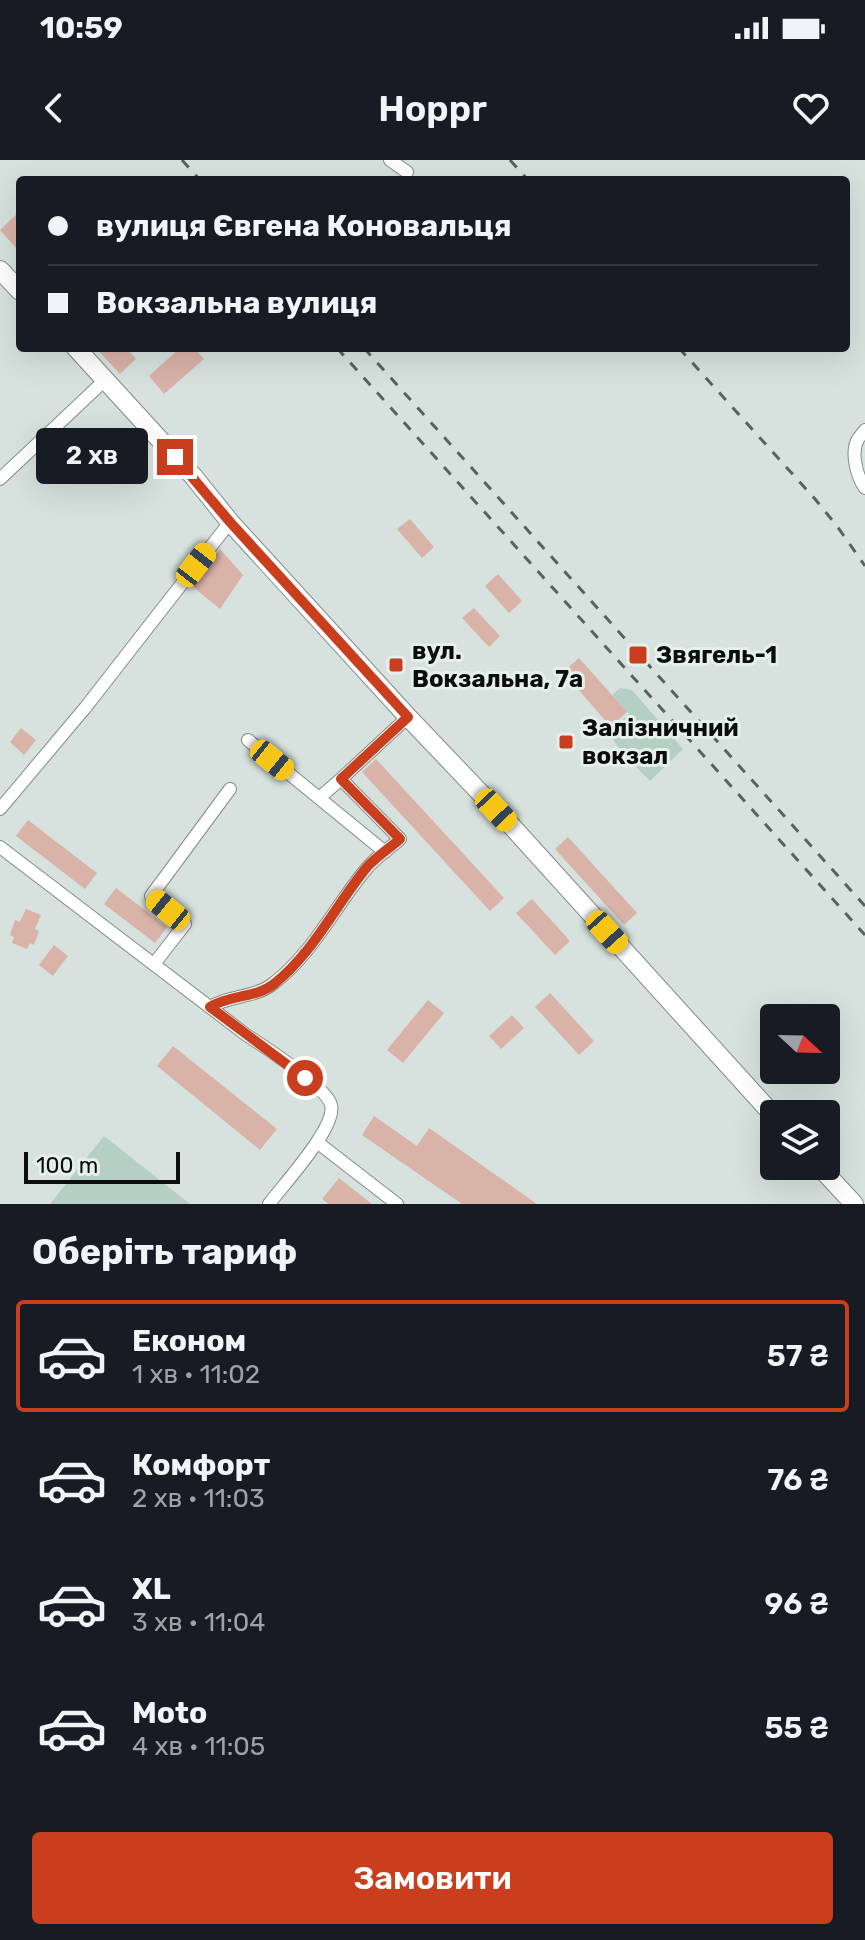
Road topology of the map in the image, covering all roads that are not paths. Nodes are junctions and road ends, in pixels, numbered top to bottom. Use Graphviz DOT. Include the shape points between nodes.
graph roads {
  1 [pos="390,160"];
  2 [pos="407,172"];
  3 [pos="0,270"];
  4 [pos="16,287"];
  5 [pos="80,352"];
  6 [pos="105,380"];
  7 [pos="865,430"];
  8 [pos="0,479"];
  9 [pos="865,488"];
  10 [pos="230,522"];
  11 [pos="408,717"];
  12 [pos="248,740"];
  13 [pos="341,779"];
  14 [pos="230,789"];
  15 [pos="319,798"];
  16 [pos="0,809"];
  17 [pos="0,847"];
  18 [pos="385,852"];
  19 [pos="154,964"];
  20 [pos="210,1007"];
  21 [pos="760,1101"];
  22 [pos="317,1142"];
  23 [pos="832,1180"];
  24 [pos="269,1204"];
  25 [pos="397,1204"];
  26 [pos="854,1204"];
  1 -- 2 [label="street"];
  3 -- 4 [label="street"];
  5 -- 6 [label="street"];
  6 -- 8 [label="street"];
  6 -- 10 [label="street"];
  7 -- 9 [label="street" via="855,444"];
  10 -- 11 [label="street"];
  10 -- 16 [label="street"];
  11 -- 13 [label="street"];
  11 -- 21 [label="street"];
  12 -- 15 [label="street"];
  13 -- 15 [label="street"];
  13 -- 18 [label="street" via="400,839"];
  14 -- 19 [label="street" via="151,896 185,924"];
  15 -- 18 [label="street"];
  17 -- 19 [label="street"];
  18 -- 20 [label="street" via="369,866 315,943 272,985"];
  19 -- 20 [label="street"];
  20 -- 22 [label="street" via="326,1095 332,1116"];
  22 -- 24 [label="street"];
  22 -- 25 [label="street"];
  23 -- 26 [label="street"];
}
